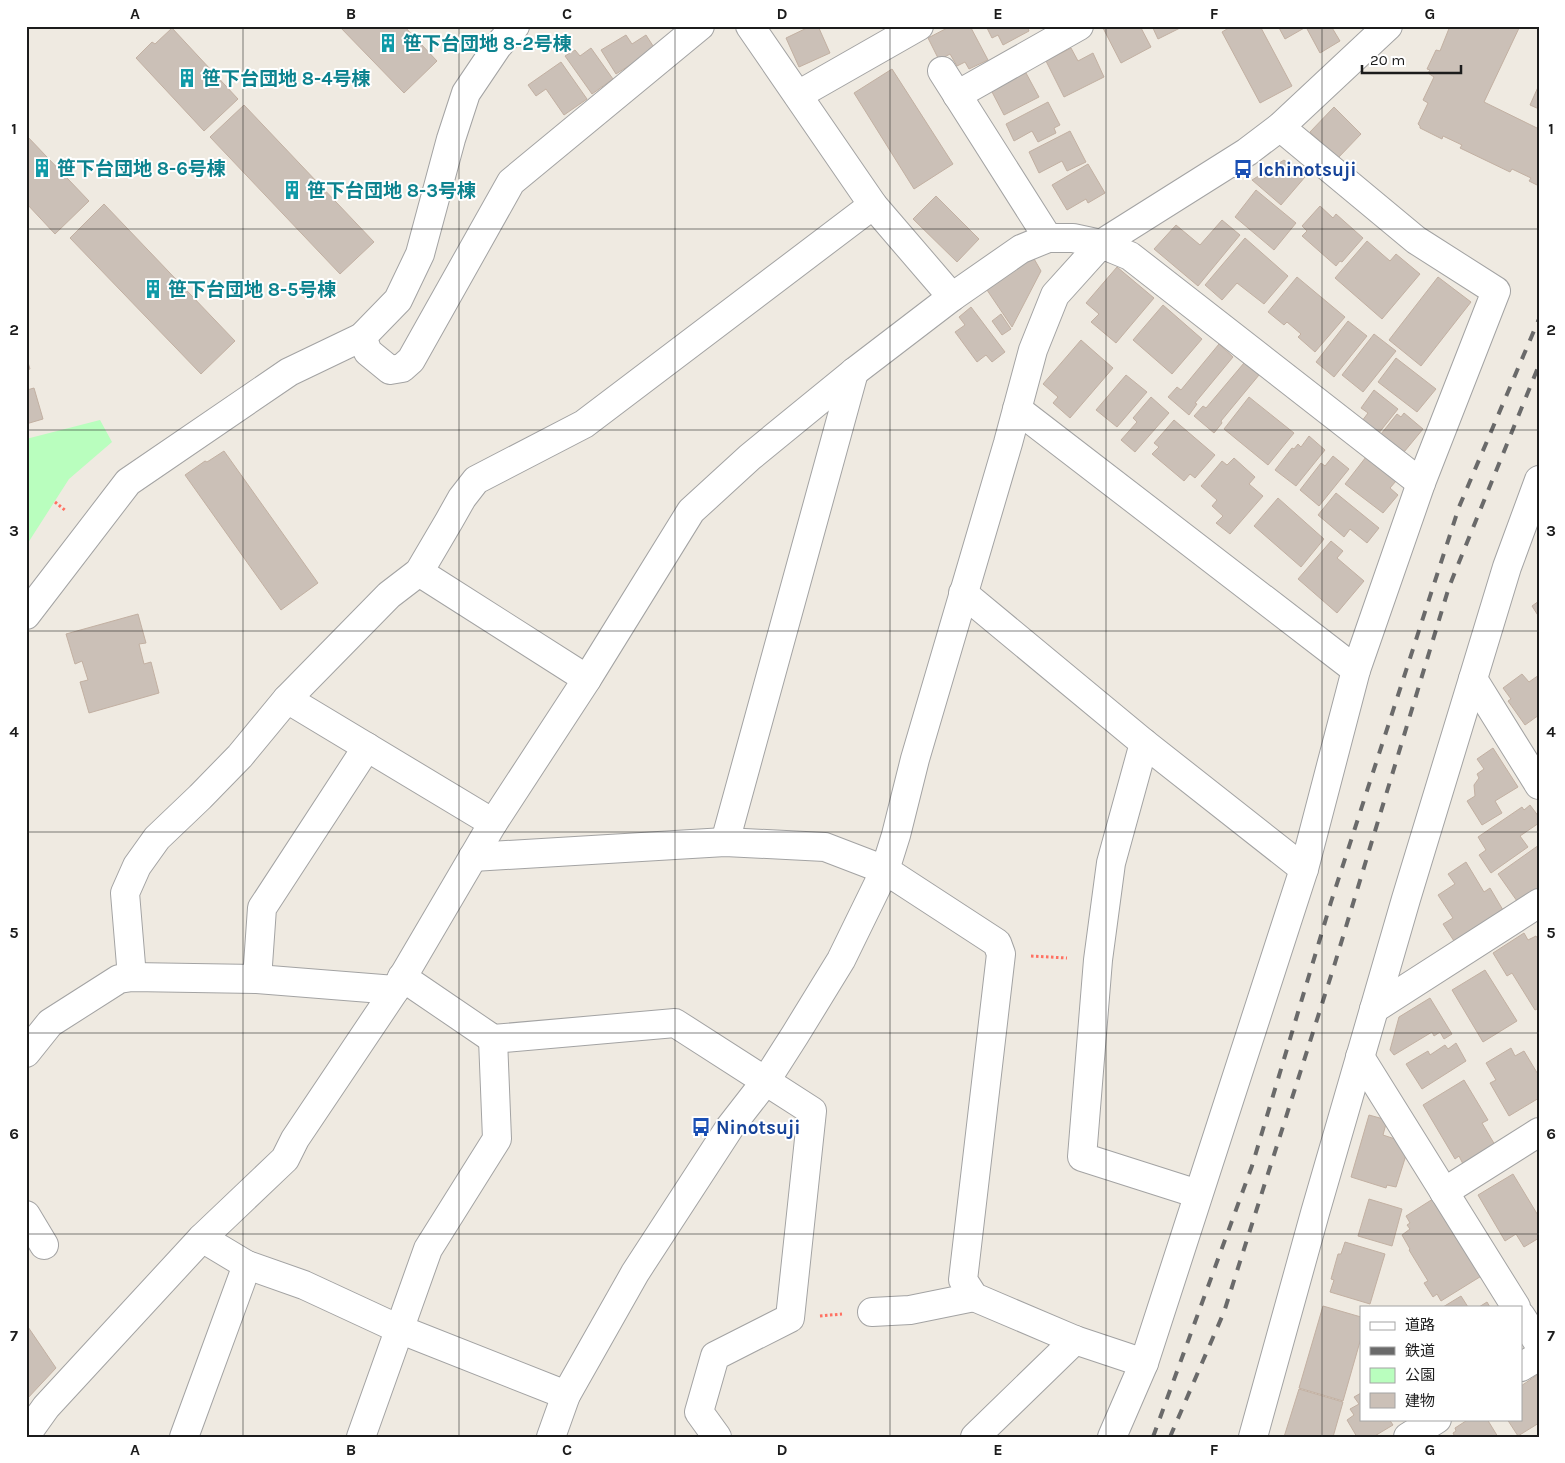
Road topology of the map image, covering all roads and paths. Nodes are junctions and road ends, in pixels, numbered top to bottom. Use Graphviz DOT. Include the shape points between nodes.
graph roads {
  1 [pos="516,26"];
  2 [pos="700,26"];
  3 [pos="750,26"];
  4 [pos="919,26"];
  5 [pos="1079,26"];
  6 [pos="1388,26"];
  7 [pos="942,71"];
  8 [pos="798,95"];
  9 [pos="957,95"];
  10 [pos="1280,127"];
  11 [pos="874,204"];
  12 [pos="1048,238"];
  13 [pos="1101,244"];
  14 [pos="952,297"];
  15 [pos="362,337"];
  16 [pos="854,372"];
  17 [pos="1017,408"];
  18 [pos="1421,483"];
  19 [pos="1536,497"];
  20 [pos="54,502"];
  21 [pos="70,515"];
  22 [pos="419,572"];
  23 [pos="963,593"];
  24 [pos="26,615"];
  25 [pos="1356,670"];
  26 [pos="587,679"];
  27 [pos="1473,679"];
  28 [pos="288,699"];
  29 [pos="1144,743"];
  30 [pos="367,747"];
  31 [pos="1539,785"];
  32 [pos="493,823"];
  33 [pos="725,842"];
  34 [pos="473,857"];
  35 [pos="1304,869"];
  36 [pos="885,870"];
  37 [pos="1539,903"];
  38 [pos="1001,954"];
  39 [pos="1098,960"];
  40 [pos="132,977"];
  41 [pos="257,979"];
  42 [pos="398,983"];
  43 [pos="1374,1009"];
  44 [pos="493,1039"];
  45 [pos="26,1053"];
  46 [pos="1360,1057"];
  47 [pos="765,1082"];
  48 [pos="1539,1132"];
  49 [pos="1444,1192"];
  50 [pos="1198,1194"];
  51 [pos="26,1215"];
  52 [pos="202,1238"];
  53 [pos="44,1245"];
  54 [pos="247,1265"];
  55 [pos="974,1297"];
  56 [pos="1515,1306"];
  57 [pos="872,1312"];
  58 [pos="790,1318"];
  59 [pos="1522,1318"];
  60 [pos="399,1330"];
  61 [pos="1075,1340"];
  62 [pos="1539,1344"];
  63 [pos="1539,1356"];
  64 [pos="1144,1362"];
  65 [pos="1522,1366"];
  66 [pos="566,1395"];
  67 [pos="1435,1420"];
  68 [pos="26,1435"];
  69 [pos="184,1437"];
  70 [pos="361,1437"];
  71 [pos="551,1437"];
  72 [pos="717,1437"];
  73 [pos="975,1437"];
  74 [pos="1112,1437"];
  75 [pos="1252,1437"];
  76 [pos="1408,1437"];
  1 -- 15 [label="street" via="497,47 466,93 420,254 398,300"];
  2 -- 15 [label="street" via="511,182 411,360 402,368 390,370 368,352"];
  3 -- 8 [label="street"];
  4 -- 8 [label="street"];
  5 -- 9 [label="street"];
  6 -- 10 [label="street"];
  7 -- 9 [label="street"];
  8 -- 11 [label="street"];
  9 -- 12 [label="street"];
  10 -- 13 [label="street"];
  10 -- 18 [label="street" via="1416,240 1496,291"];
  11 -- 14 [label="street"];
  11 -- 22 [label="street" via="584,424 476,480"];
  12 -- 13 [label="street" via="1073,238"];
  12 -- 14 [label="street" via="1021,249"];
  13 -- 17 [label="street" via="1055,295 1032,350"];
  13 -- 18 [label="street" via="1130,256"];
  14 -- 16 [label="street"];
  15 -- 24 [label="street" via="289,372 128,482"];
  16 -- 26 [label="street" via="750,457 691,512"];
  16 -- 33 [label="street"];
  17 -- 23 [label="street"];
  17 -- 25 [label="street"];
  18 -- 25 [label="street"];
  19 -- 27 [label="street" via="1507,567"];
  20 -- 21 [label="path"];
  22 -- 26 [label="street"];
  22 -- 28 [label="street" via="389,595"];
  23 -- 29 [label="street"];
  23 -- 36 [label="street"];
  25 -- 35 [label="street"];
  26 -- 32 [label="street"];
  27 -- 31 [label="street"];
  27 -- 43 [label="street"];
  28 -- 30 [label="street"];
  28 -- 40 [label="street" via="240,756 157,838 137,866 125,894"];
  29 -- 35 [label="street"];
  29 -- 39 [label="street" via="1111,863"];
  30 -- 32 [label="street"];
  30 -- 41 [label="street" via="262,908"];
  32 -- 34 [label="street"];
  33 -- 34 [label="street"];
  33 -- 36 [label="street" via="825,847"];
  34 -- 42 [label="street"];
  35 -- 50 [label="street"];
  36 -- 38 [label="street" via="997,943"];
  36 -- 47 [label="street" via="841,960"];
  37 -- 43 [label="street"];
  38 -- 39 [label="path"];
  38 -- 55 [label="street" via="963,1280"];
  39 -- 50 [label="street" via="1082,1157"];
  40 -- 41 [label="street"];
  40 -- 45 [label="street" via="119,979 50,1023"];
  41 -- 42 [label="street"];
  42 -- 44 [label="street"];
  42 -- 52 [label="street" via="285,1160"];
  43 -- 46 [label="street"];
  44 -- 47 [label="street" via="675,1023"];
  44 -- 60 [label="street" via="497,1138 428,1249"];
  46 -- 49 [label="street"];
  46 -- 75 [label="street"];
  47 -- 58 [label="street" via="812,1111"];
  47 -- 66 [label="street" via="730,1127 635,1273"];
  48 -- 49 [label="street"];
  49 -- 56 [label="street"];
  50 -- 64 [label="street"];
  51 -- 53 [label="street"];
  52 -- 54 [label="street"];
  52 -- 68 [label="street" via="46,1407"];
  54 -- 60 [label="street" via="304,1285"];
  54 -- 69 [label="street"];
  55 -- 57 [label="street" via="910,1310"];
  55 -- 61 [label="street"];
  57 -- 58 [label="path"];
  58 -- 72 [label="street" via="715,1356 699,1412"];
  59 -- 62 [label="street"];
  60 -- 66 [label="street"];
  60 -- 70 [label="street"];
  61 -- 64 [label="street"];
  61 -- 73 [label="street"];
  63 -- 65 [label="street"];
  64 -- 74 [label="street"];
  66 -- 71 [label="street"];
  67 -- 76 [label="street"];
}
